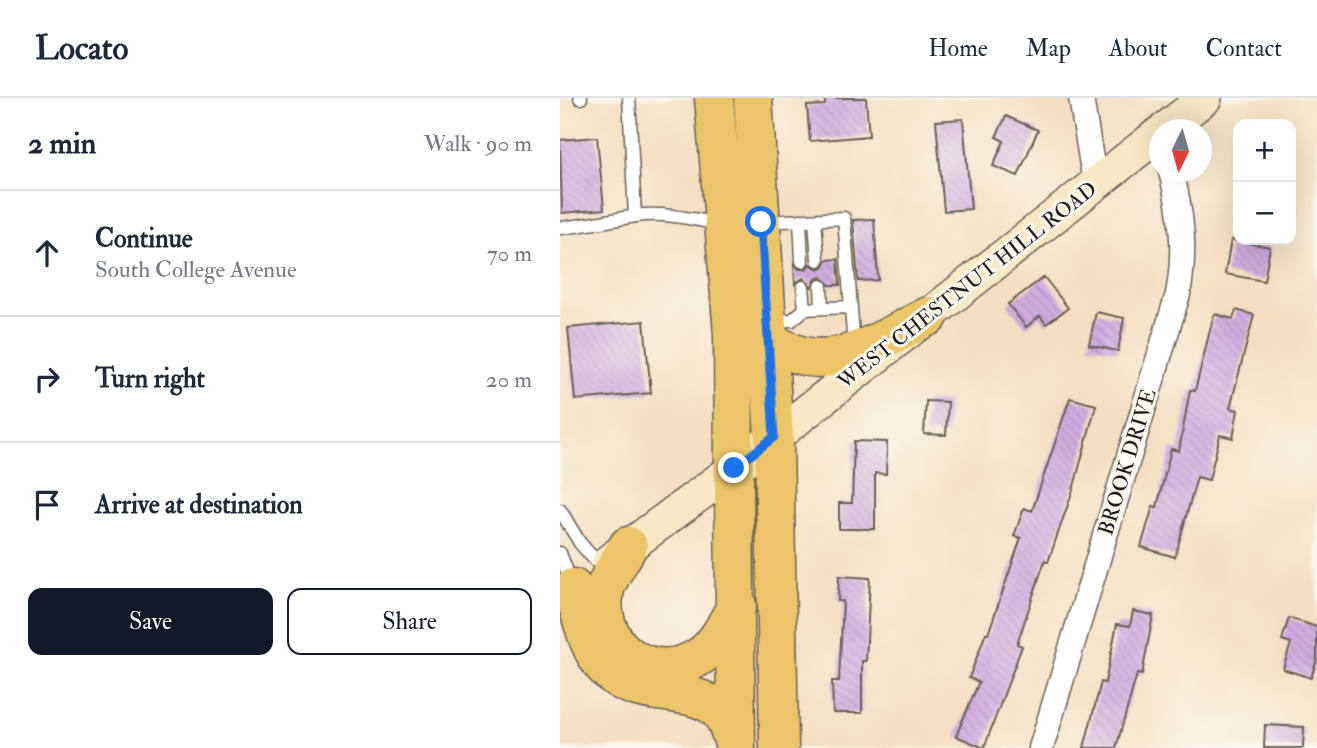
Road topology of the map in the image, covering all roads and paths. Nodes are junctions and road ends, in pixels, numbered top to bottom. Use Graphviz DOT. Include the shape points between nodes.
graph roads {
  1 [pos="629,98"];
  2 [pos="714,98"];
  3 [pos="753,98"];
  4 [pos="1081,98"];
  5 [pos="1205,98"];
  6 [pos="1179,119"];
  7 [pos="1149,143"];
  8 [pos="1173,182"];
  9 [pos="1095,183"];
  10 [pos="635,216"];
  11 [pos="800,220"];
  12 [pos="815,220"];
  13 [pos="744,223"];
  14 [pos="560,228"];
  15 [pos="818,260"];
  16 [pos="802,261"];
  17 [pos="821,286"];
  18 [pos="803,287"];
  19 [pos="850,307"];
  20 [pos="822,308"];
  21 [pos="805,309"];
  22 [pos="929,316"];
  23 [pos="769,332"];
  24 [pos="854,351"];
  25 [pos="774,437"];
  26 [pos="734,468"];
  27 [pos="560,510"];
  28 [pos="560,553"];
  29 [pos="591,575"];
  30 [pos="737,605"];
  31 [pos="575,635"];
  32 [pos="736,748"];
  33 [pos="779,748"];
  34 [pos="1041,748"];
  1 -- 10 [label="lane"];
  2 -- 13 [label="main road"];
  3 -- 13 [label="main road"];
  4 -- 9 [label="street"];
  5 -- 6 [label="street, WEST CHESTNUT HILL ROAD"];
  7 -- 9 [label="street, WEST CHESTNUT HILL ROAD"];
  8 -- 34 [label="street, BROOK DRIVE" via="1184,253 1178,294"];
  9 -- 22 [label="street, WEST CHESTNUT HILL ROAD"];
  10 -- 13 [label="lane"];
  10 -- 14 [label="lane" via="620,222"];
  11 -- 12 [label="lane"];
  11 -- 13 [label="lane"];
  11 -- 16 [label="lane"];
  12 -- 15 [label="lane"];
  12 -- 19 [label="lane" via="844,218"];
  13 -- 23 [label="main road"];
  13 -- 26 [label="main road" via="733,334"];
  17 -- 20 [label="lane"];
  18 -- 21 [label="lane"];
  19 -- 20 [label="lane"];
  19 -- 24 [label="lane"];
  20 -- 21 [label="lane"];
  21 -- 23 [label="lane"];
  22 -- 24 [label="main road"];
  22 -- 25 [label="street, WEST CHESTNUT HILL ROAD"];
  23 -- 24 [label="main road" via="805,356 827,358"];
  23 -- 25 [label="main road"];
  25 -- 26 [label="street, WEST CHESTNUT HILL ROAD"];
  25 -- 33 [label="main road"];
  26 -- 29 [label="street, WEST CHESTNUT HILL ROAD"];
  26 -- 30 [label="main road"];
  27 -- 29 [label="lane" via="580,543"];
  28 -- 29 [label="lane"];
  29 -- 30 [label="main road" via="604,593 606,619 618,646 650,667 667,670 702,656"];
  29 -- 31 [label="main road"];
  30 -- 32 [label="main road"];
  31 -- 32 [label="main road" via="606,669 633,687 703,700 719,712"];
}
